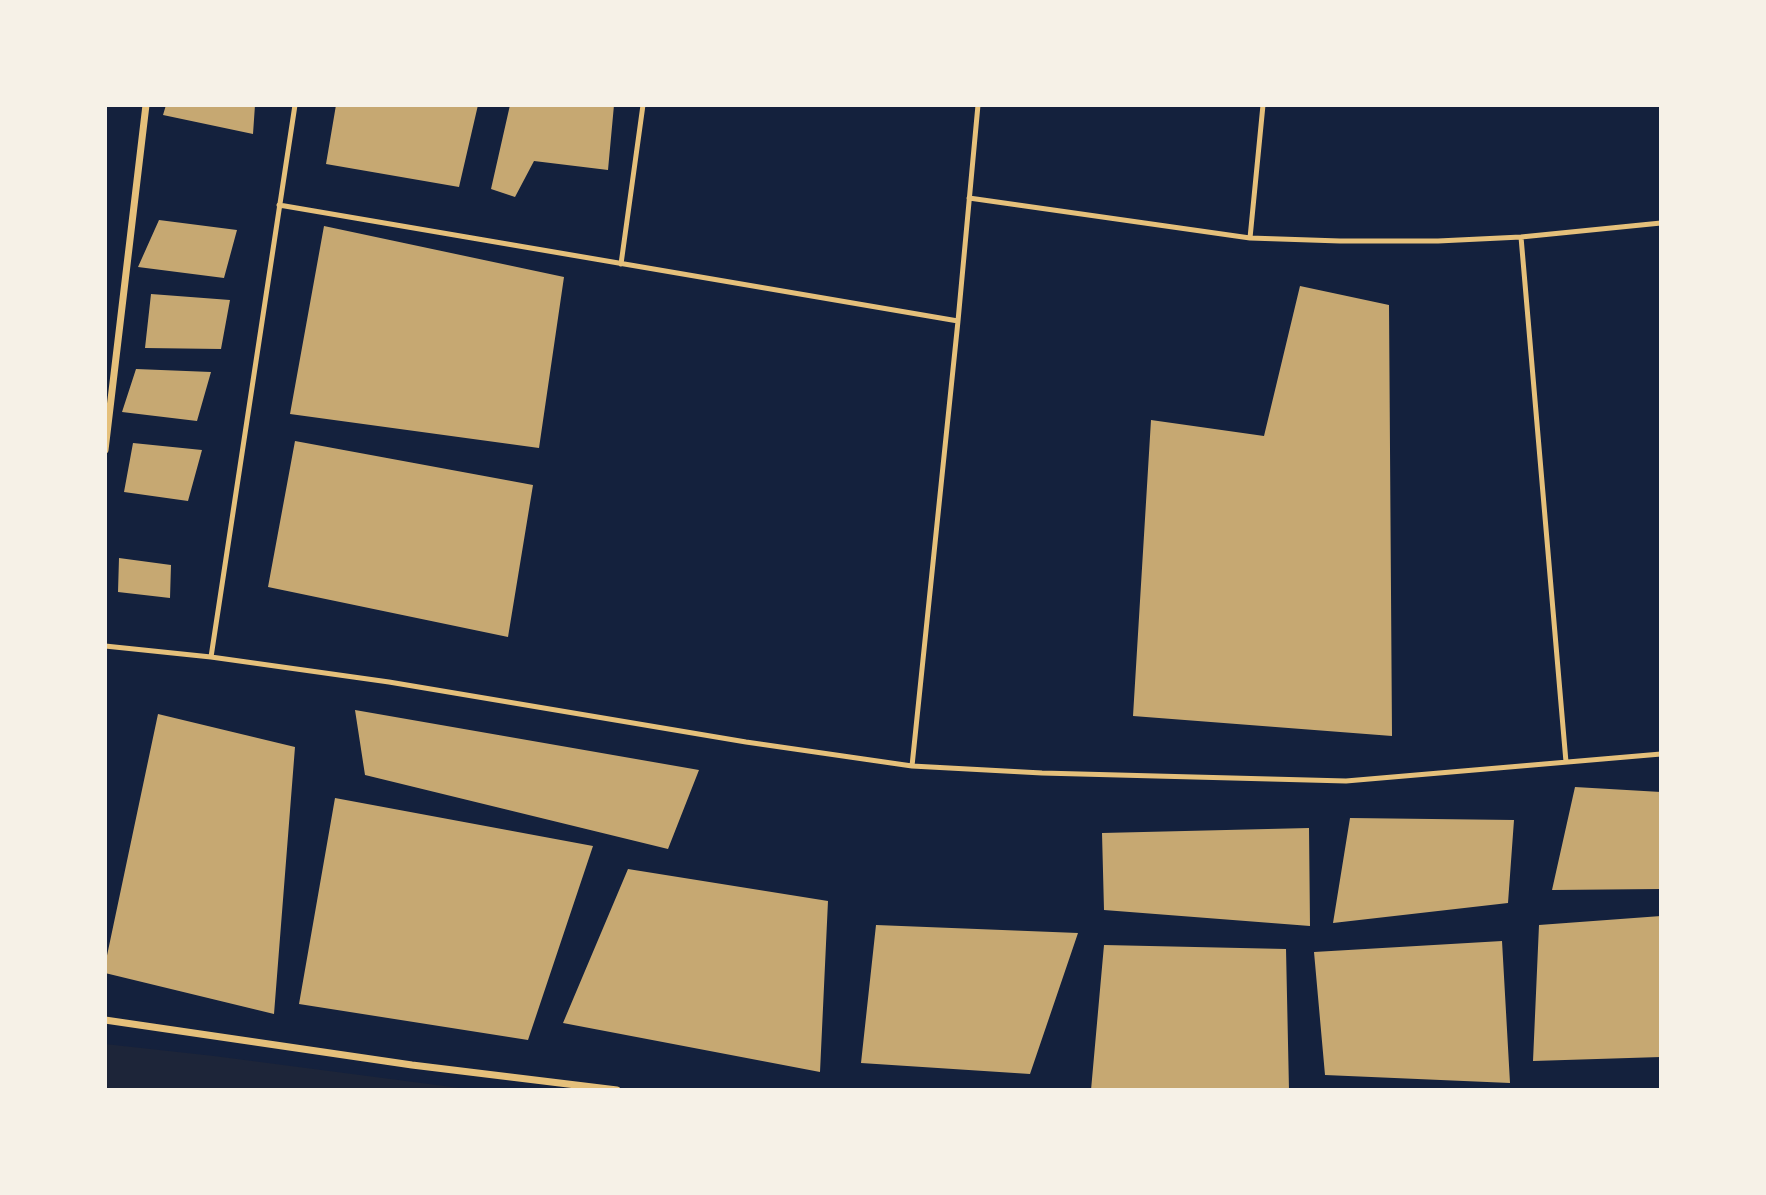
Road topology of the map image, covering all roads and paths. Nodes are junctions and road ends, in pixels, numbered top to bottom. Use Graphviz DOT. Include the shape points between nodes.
graph roads {
  1 [pos="146,105"];
  2 [pos="295,105"];
  3 [pos="643,105"];
  4 [pos="978,105"];
  5 [pos="1263,105"];
  6 [pos="969,198"];
  7 [pos="279,205"];
  8 [pos="1661,223"];
  9 [pos="1521,237"];
  10 [pos="1250,238"];
  11 [pos="621,264"];
  12 [pos="958,321"];
  13 [pos="105,450"];
  14 [pos="105,646"];
  15 [pos="211,657"];
  16 [pos="1661,754"];
  17 [pos="1566,762"];
  18 [pos="912,766"];
  19 [pos="105,1020"];
  20 [pos="617,1090"];
  1 -- 13 [label="street"];
  2 -- 7 [label="lane"];
  3 -- 11 [label="lane"];
  4 -- 6 [label="lane"];
  5 -- 10 [label="lane"];
  6 -- 10 [label="lane"];
  6 -- 12 [label="lane"];
  7 -- 11 [label="lane"];
  7 -- 15 [label="lane"];
  8 -- 9 [label="lane"];
  9 -- 10 [label="lane" via="1438,241"];
  9 -- 17 [label="lane"];
  11 -- 12 [label="lane"];
  12 -- 18 [label="lane"];
  14 -- 15 [label="lane"];
  15 -- 18 [label="lane"];
  16 -- 17 [label="lane"];
  17 -- 18 [label="lane" via="1346,781"];
  19 -- 20 [label="street"];
}
